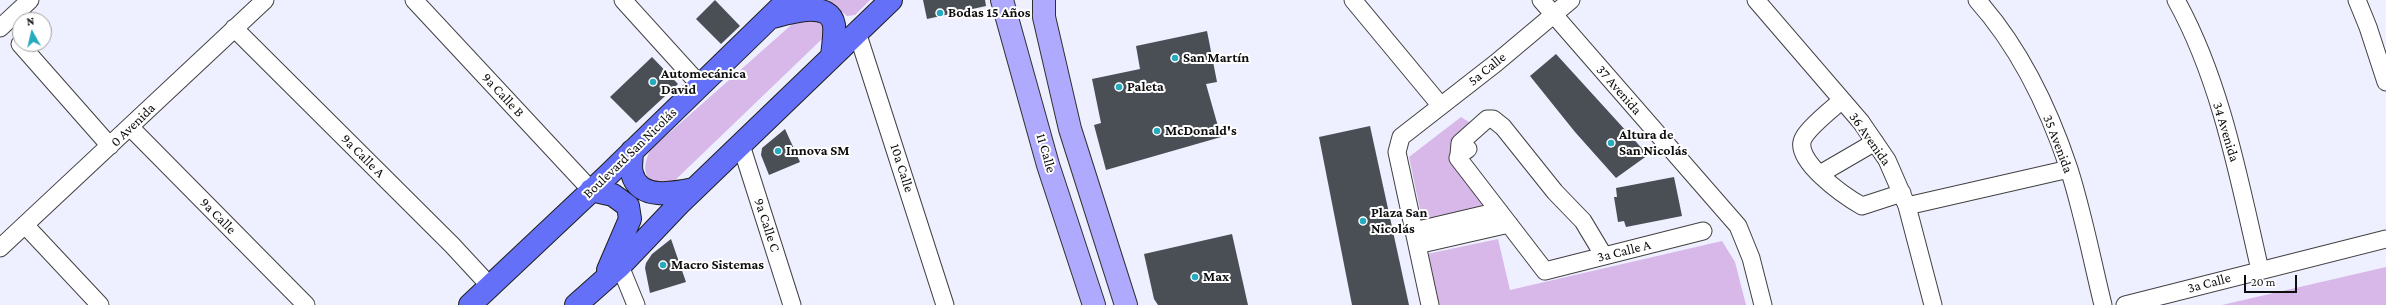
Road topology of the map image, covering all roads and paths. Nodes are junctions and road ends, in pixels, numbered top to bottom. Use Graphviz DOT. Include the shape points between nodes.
graph roads {
  1 [pos="30,0"];
  2 [pos="265,0"];
  3 [pos="414,0"];
  4 [pos="622,0"];
  5 [pos="788,0"];
  6 [pos="890,0"];
  7 [pos="1002,0"];
  8 [pos="1044,0"];
  9 [pos="1354,0"];
  10 [pos="1541,0"];
  11 [pos="1571,0"];
  12 [pos="1756,0"];
  13 [pos="1977,0"];
  14 [pos="2176,0"];
  15 [pos="2357,0"];
  16 [pos="1554,15"];
  17 [pos="770,18"];
  18 [pos="1,24"];
  19 [pos="234,28"];
  20 [pos="857,32"];
  21 [pos="12,36"];
  22 [pos="27,52"];
  23 [pos="832,56"];
  24 [pos="2386,82"];
  25 [pos="700,85"];
  26 [pos="1842,100"];
  27 [pos="1442,106"];
  28 [pos="131,128"];
  29 [pos="1875,142"];
  30 [pos="741,145"];
  31 [pos="110,146"];
  32 [pos="632,151"];
  33 [pos="2069,170"];
  34 [pos="1820,174"];
  35 [pos="694,189"];
  36 [pos="591,190"];
  37 [pos="1904,199"];
  38 [pos="1499,211"];
  39 [pos="1509,224"];
  40 [pos="25,225"];
  41 [pos="1703,231"];
  42 [pos="1415,238"];
  43 [pos="2386,239"];
  44 [pos="0,248"];
  45 [pos="1604,256"];
  46 [pos="620,266"];
  47 [pos="2260,270"];
  48 [pos="603,280"];
  49 [pos="490,286"];
  50 [pos="100,305"];
  51 [pos="306,305"];
  52 [pos="470,305"];
  53 [pos="576,305"];
  54 [pos="636,305"];
  55 [pos="792,305"];
  56 [pos="945,305"];
  57 [pos="1094,305"];
  58 [pos="1126,305"];
  59 [pos="1430,305"];
  60 [pos="1762,305"];
  61 [pos="1933,305"];
  62 [pos="2103,305"];
  63 [pos="2125,305"];
  1 -- 18 [label="street"];
  2 -- 19 [label="street, 0 Avenida"];
  3 -- 36 [label="street, 9a Calle B"];
  4 -- 25 [label="street"];
  5 -- 17 [label="main road, Boulevard San Nicolás"];
  6 -- 20 [label="main road"];
  7 -- 57 [label="main road, 11 Calle" via="1048,165"];
  8 -- 58 [label="main road" via="1044,17 1070,129"];
  9 -- 27 [label="street"];
  10 -- 16 [label="street, 37 Avenida"];
  11 -- 16 [label="street, 5a Calle"];
  12 -- 26 [label="street, 36 Avenida"];
  13 -- 33 [label="street, 35 Avenida" via="1999,24 2035,85"];
  14 -- 47 [label="street, 34 Avenida" via="2194,31 2232,148"];
  15 -- 24 [label="street"];
  16 -- 27 [label="street, 5a Calle"];
  16 -- 60 [label="street, 37 Avenida" via="1738,226 1751,258"];
  17 -- 23 [label="main road" via="810,7 825,10 831,17 834,27"];
  17 -- 25 [label="main road, Boulevard San Nicolás"];
  18 -- 21 [label="street"];
  19 -- 28 [label="street, 0 Avenida"];
  19 -- 49 [label="street, 9a Calle A"];
  20 -- 23 [label="main road"];
  20 -- 56 [label="street, 10a Calle"];
  22 -- 31 [label="street"];
  23 -- 30 [label="main road"];
  25 -- 32 [label="main road, Boulevard San Nicolás"];
  26 -- 29 [label="street, 36 Avenida"];
  26 -- 34 [label="street" via="1804,137 1802,147 1810,163"];
  27 -- 42 [label="street, 5a Calle" via="1401,136 1397,152"];
  28 -- 31 [label="street, 0 Avenida"];
  28 -- 51 [label="street, 9a Calle"];
  29 -- 34 [label="street"];
  29 -- 37 [label="street, 36 Avenida" via="1887,160"];
  30 -- 35 [label="main road"];
  30 -- 55 [label="street, 9a Calle C"];
  31 -- 40 [label="street, 0 Avenida"];
  32 -- 35 [label="main road" via="632,174 643,188 669,194"];
  32 -- 36 [label="main road, Boulevard San Nicolás"];
  33 -- 37 [label="street"];
  33 -- 62 [label="street, 35 Avenida"];
  34 -- 37 [label="street" via="1842,194 1862,206"];
  35 -- 46 [label="main road"];
  36 -- 48 [label="main road" via="621,199 628,206 630,219"];
  36 -- 49 [label="main road, Boulevard San Nicolás"];
  37 -- 61 [label="street, 36 Avenida"];
  38 -- 39 [label="street"];
  38 -- 42 [label="street"];
  38 -- 45 [label="street" via="1458,158 1463,152 1460,142 1487,119 1503,127 1555,192 1582,221"];
  39 -- 42 [label="street"];
  39 -- 45 [label="street, 3a Calle A" via="1545,271"];
  40 -- 44 [label="street, 0 Avenida"];
  40 -- 50 [label="street"];
  41 -- 45 [label="street, 3a Calle A"];
  42 -- 59 [label="street"];
  43 -- 47 [label="street, 3a Calle"];
  46 -- 48 [label="main road"];
  46 -- 54 [label="street"];
  47 -- 63 [label="street, 3a Calle"];
  48 -- 53 [label="main road"];
  49 -- 52 [label="main road, Boulevard San Nicolás"];
}
